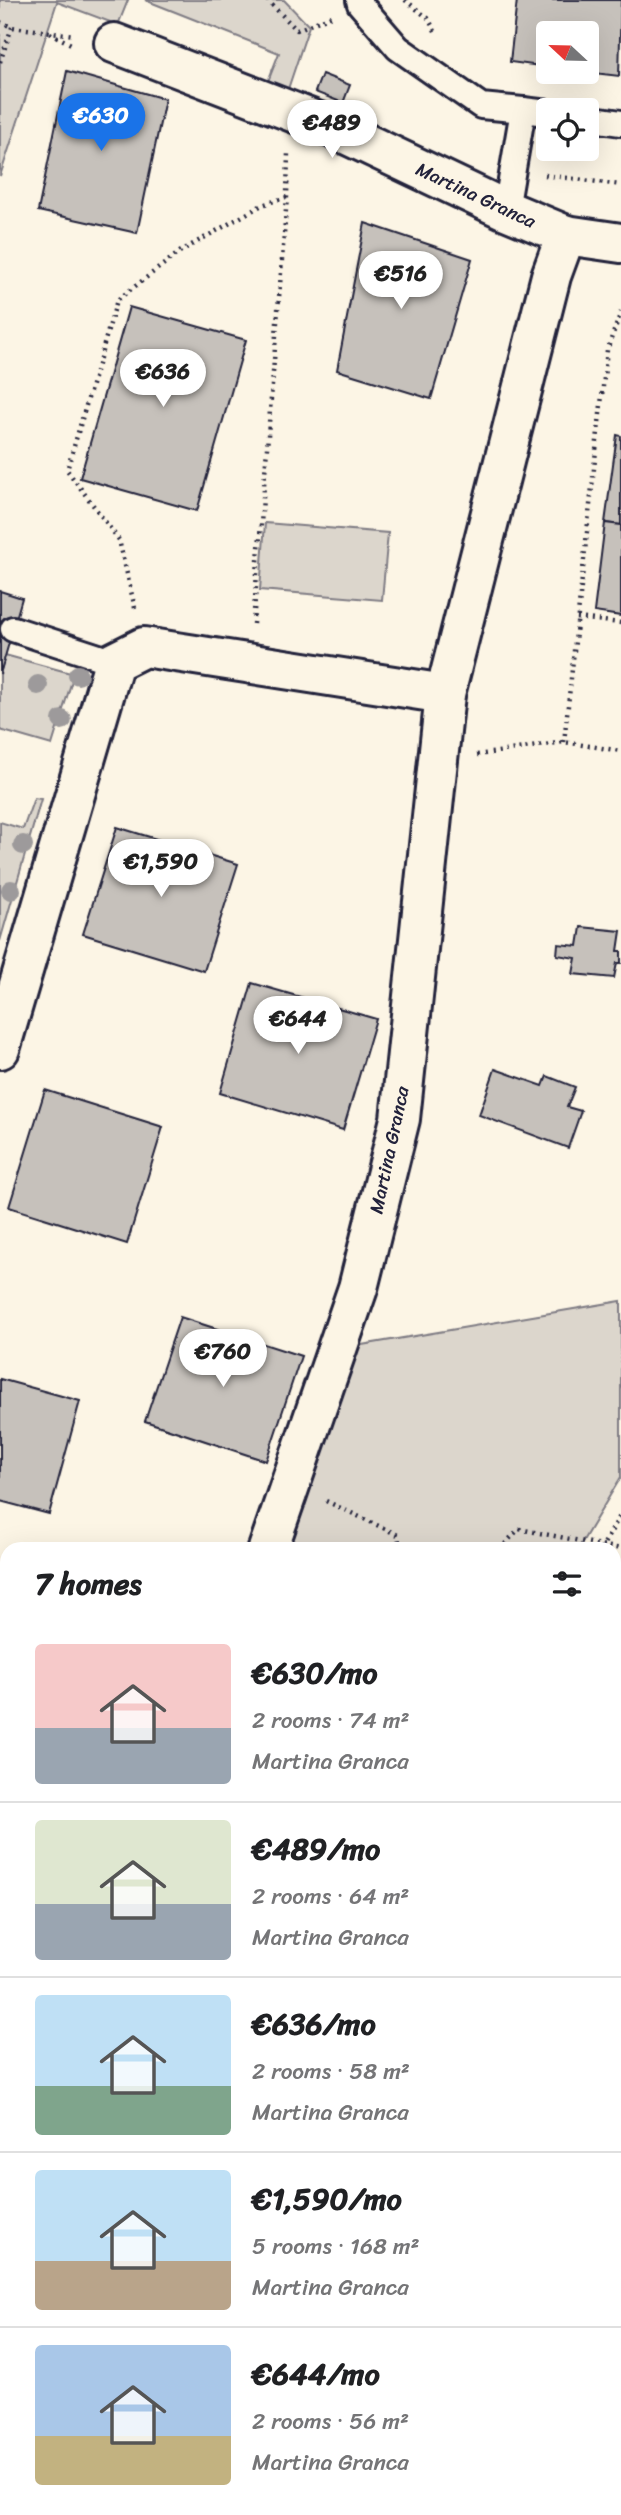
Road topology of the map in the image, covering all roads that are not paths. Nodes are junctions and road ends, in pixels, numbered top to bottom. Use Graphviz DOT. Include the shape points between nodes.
graph roads {
  1 [pos="360,2"];
  2 [pos="114,43"];
  3 [pos="536,111"];
  4 [pos="599,120"];
  5 [pos="621,123"];
  6 [pos="506,210"];
  7 [pos="566,235"];
  8 [pos="621,243"];
  9 [pos="13,629"];
  10 [pos="114,662"];
  11 [pos="444,694"];
  12 [pos="0,1048"];
  13 [pos="270,1542"];
  1 -- 3 [label="lane" via="398,48 481,107"];
  2 -- 6 [label="street, Martina Granca" via="299,114"];
  3 -- 6 [label="lane"];
  4 -- 5 [label="lane"];
  6 -- 7 [label="street, Martina Granca"];
  7 -- 8 [label="street, Martina Granca"];
  7 -- 11 [label="street, Martina Granca" via="551,276"];
  9 -- 10 [label="lane"];
  10 -- 11 [label="street" via="144,647"];
  10 -- 12 [label="street"];
  11 -- 13 [label="street, Martina Granca" via="400,1119 358,1288"];
}
